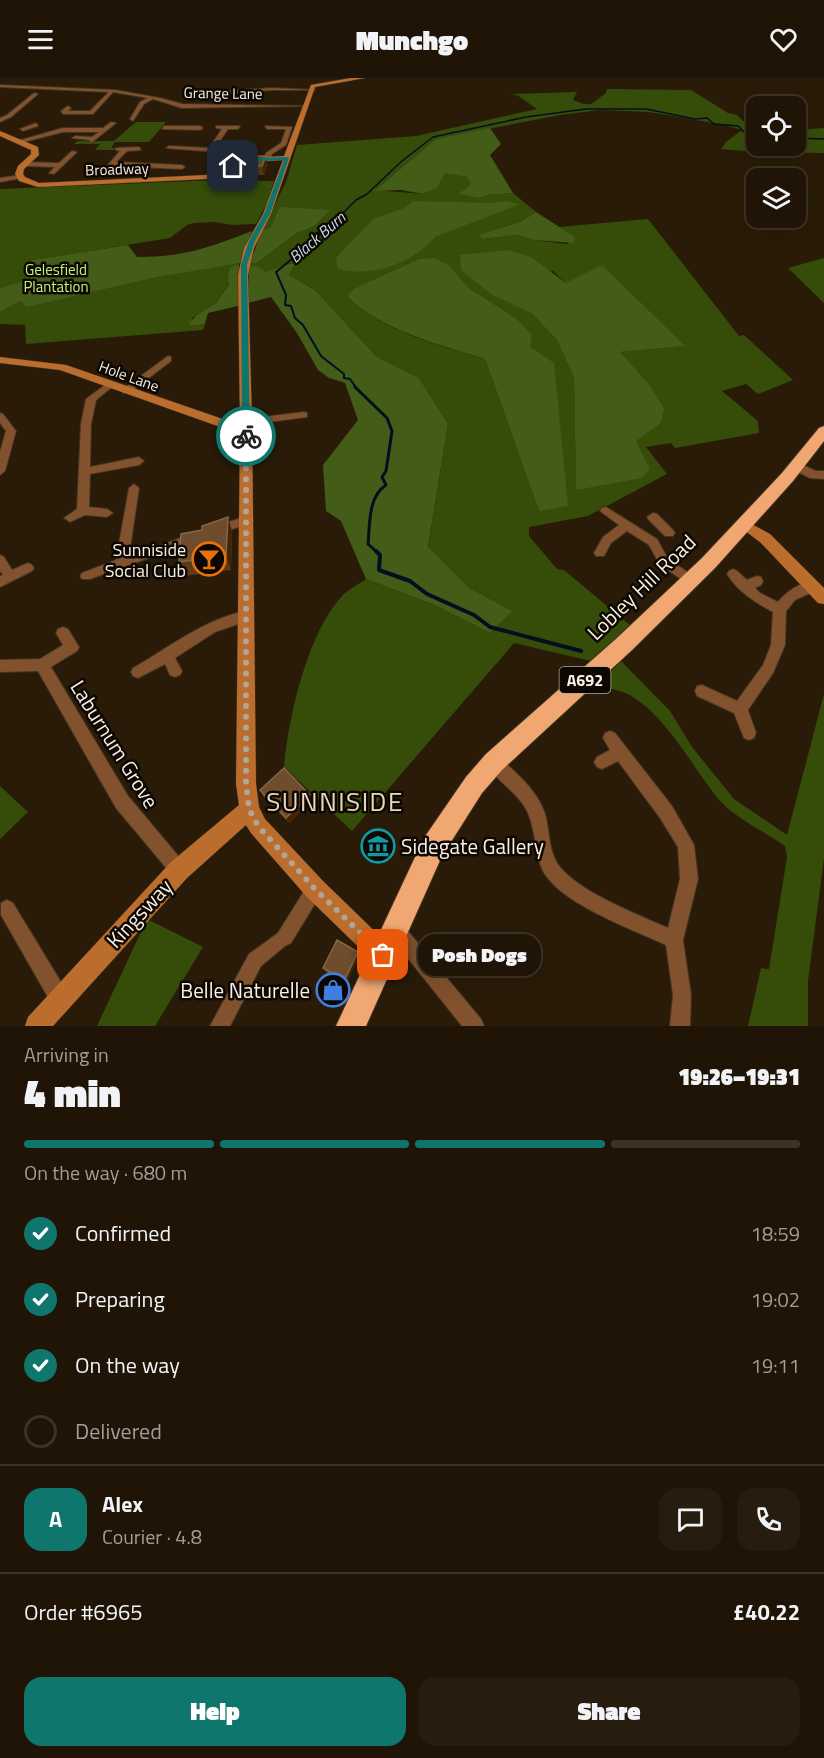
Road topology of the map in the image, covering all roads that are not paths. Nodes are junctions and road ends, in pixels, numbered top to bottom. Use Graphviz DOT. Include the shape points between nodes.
graph roads {
  1 [pos="95,78"];
  2 [pos="183,78"];
  3 [pos="206,78"];
  4 [pos="362,78"];
  5 [pos="308,79"];
  6 [pos="89,81"];
  7 [pos="0,86"];
  8 [pos="172,86"];
  9 [pos="75,88"];
  10 [pos="221,88"];
  11 [pos="313,88"];
  12 [pos="112,91"];
  13 [pos="212,92"];
  14 [pos="238,92"];
  15 [pos="36,94"];
  16 [pos="152,98"];
  17 [pos="66,99"];
  18 [pos="305,106"];
  19 [pos="68,108"];
  20 [pos="269,109"];
  21 [pos="207,112"];
  22 [pos="133,119"];
  23 [pos="0,120"];
  24 [pos="112,123"];
  25 [pos="217,127"];
  26 [pos="226,127"];
  27 [pos="238,127"];
  28 [pos="164,128"];
  29 [pos="179,128"];
  30 [pos="200,128"];
  31 [pos="23,129"];
  32 [pos="103,130"];
  33 [pos="0,132"];
  34 [pos="47,134"];
  35 [pos="264,135"];
  36 [pos="174,136"];
  37 [pos="75,138"];
  38 [pos="20,141"];
  39 [pos="212,148"];
  40 [pos="117,149"];
  41 [pos="125,149"];
  42 [pos="139,149"];
  43 [pos="169,149"];
  44 [pos="75,152"];
  45 [pos="268,158"];
  46 [pos="287,158"];
  47 [pos="245,162"];
  48 [pos="25,164"];
  49 [pos="61,165"];
  50 [pos="150,165"];
  51 [pos="182,167"];
  52 [pos="70,171"];
  53 [pos="20,177"];
  54 [pos="0,180"];
  55 [pos="139,182"];
  56 [pos="168,359"];
  57 [pos="0,360"];
  58 [pos="109,385"];
  59 [pos="126,391"];
  60 [pos="304,415"];
  61 [pos="2,421"];
  62 [pos="246,427"];
  63 [pos="824,431"];
  64 [pos="139,461"];
  65 [pos="796,466"];
  66 [pos="0,471"];
  67 [pos="86,471"];
  68 [pos="824,475"];
  69 [pos="134,488"];
  70 [pos="83,511"];
  71 [pos="606,511"];
  72 [pos="107,513"];
  73 [pos="70,518"];
  74 [pos="247,520"];
  75 [pos="744,525"];
  76 [pos="632,528"];
  77 [pos="669,533"];
  78 [pos="600,553"];
  79 [pos="0,560"];
  80 [pos="122,562"];
  81 [pos="28,568"];
  82 [pos="733,574"];
  83 [pos="86,576"];
  84 [pos="5,579"];
  85 [pos="691,580"];
  86 [pos="813,586"];
  87 [pos="824,598"];
  88 [pos="780,609"];
  89 [pos="245,616"];
  90 [pos="63,633"];
  91 [pos="167,655"];
  92 [pos="42,665"];
  93 [pos="0,666"];
  94 [pos="175,671"];
  95 [pos="138,672"];
  96 [pos="702,691"];
  97 [pos="740,709"];
  98 [pos="749,732"];
  99 [pos="494,762"];
  100 [pos="602,762"];
  101 [pos="249,809"];
  102 [pos="179,870"];
  103 [pos="315,889"];
  104 [pos="7,909"];
  105 [pos="674,940"];
  106 [pos="390,943"];
  107 [pos="60,999"];
  108 [pos="37,1026"];
  109 [pos="219,1026"];
  110 [pos="351,1026"];
  111 [pos="474,1026"];
  112 [pos="680,1026"];
  1 -- 6 [label="street"];
  2 -- 3 [label="street"];
  2 -- 8 [label="street"];
  4 -- 11 [label="main road"];
  5 -- 11 [label="main road"];
  7 -- 9 [label="street, Grange Lane"];
  9 -- 12 [label="street, Grange Lane"];
  9 -- 17 [label="street"];
  10 -- 14 [label="street" via="235,87"];
  11 -- 14 [label="street"];
  11 -- 18 [label="main road"];
  12 -- 16 [label="street, Grange Lane"];
  12 -- 19 [label="street" via="93,112 63,112"];
  13 -- 14 [label="street"];
  15 -- 23 [label="street"];
  16 -- 20 [label="street, Grange Lane" via="182,106"];
  16 -- 22 [label="street" via="142,103"];
  18 -- 20 [label="street, Grange Lane"];
  18 -- 46 [label="main road"];
  20 -- 21 [label="street"];
  24 -- 32 [label="street"];
  25 -- 26 [label="street"];
  26 -- 27 [label="street"];
  26 -- 39 [label="street"];
  28 -- 29 [label="street"];
  29 -- 30 [label="street"];
  29 -- 36 [label="street"];
  31 -- 34 [label="street" via="33,126"];
  32 -- 34 [label="street" via="68,129"];
  32 -- 37 [label="street" via="93,140"];
  33 -- 38 [label="main road"];
  34 -- 38 [label="street"];
  35 -- 45 [label="street" via="268,126 289,127 284,144 269,153"];
  38 -- 48 [label="main road" via="35,151"];
  39 -- 43 [label="street"];
  39 -- 47 [label="street" via="236,153"];
  40 -- 41 [label="street"];
  41 -- 42 [label="street"];
  41 -- 50 [label="street" via="111,167"];
  44 -- 49 [label="street"];
  45 -- 46 [label="main road, Broadway"];
  45 -- 47 [label="main road, Broadway"];
  46 -- 62 [label="main road" via="244,265"];
  47 -- 55 [label="main road, Broadway" via="207,177"];
  48 -- 49 [label="street"];
  48 -- 53 [label="main road"];
  49 -- 52 [label="street" via="54,172"];
  50 -- 51 [label="street"];
  50 -- 55 [label="street"];
  53 -- 54 [label="street"];
  53 -- 55 [label="main road, Broadway" via="44,185"];
  56 -- 59 [label="street"];
  57 -- 58 [label="main road, Hole Lane" via="52,364"];
  58 -- 59 [label="main road, Hole Lane"];
  58 -- 67 [label="street" via="91,399 86,424"];
  59 -- 62 [label="main road, Hole Lane"];
  60 -- 62 [label="street"];
  61 -- 66 [label="street" via="11,431"];
  62 -- 74 [label="main road"];
  63 -- 65 [label="highway, Lobley Hill Road / A692"];
  64 -- 67 [label="street"];
  65 -- 68 [label="street" via="814,475"];
  65 -- 75 [label="highway, Lobley Hill Road / A692"];
  67 -- 70 [label="street"];
  69 -- 80 [label="street"];
  70 -- 72 [label="street"];
  70 -- 73 [label="street"];
  71 -- 76 [label="street"];
  74 -- 80 [label="street"];
  74 -- 89 [label="main road"];
  75 -- 85 [label="highway, Lobley Hill Road / A692"];
  75 -- 86 [label="main road" via="765,538"];
  76 -- 77 [label="street" via="656,520"];
  76 -- 78 [label="street" via="607,540"];
  76 -- 85 [label="street" via="656,545 664,562"];
  79 -- 84 [label="street"];
  80 -- 83 [label="street"];
  81 -- 84 [label="street"];
  82 -- 88 [label="street" via="751,584 756,597"];
  85 -- 99 [label="highway, Lobley Hill Road / A692" via="635,636"];
  86 -- 87 [label="main road"];
  86 -- 88 [label="street" via="791,596"];
  88 -- 97 [label="street" via="778,645 768,669"];
  89 -- 91 [label="street" via="195,635"];
  89 -- 101 [label="main road"];
  90 -- 92 [label="street" via="72,647"];
  91 -- 94 [label="street"];
  91 -- 95 [label="street"];
  92 -- 93 [label="street"];
  92 -- 102 [label="street, Laburnum Grove" via="122,802"];
  96 -- 97 [label="street"];
  97 -- 98 [label="street"];
  99 -- 105 [label="street" via="532,803 542,849 553,873 568,888"];
  99 -- 106 [label="highway, Lobley Hill Road / A692" via="474,785 433,848"];
  100 -- 105 [label="street" via="616,745 686,845 688,879"];
  101 -- 102 [label="main road, Kingsway"];
  101 -- 103 [label="main road" via="258,826"];
  102 -- 107 [label="main road, Kingsway"];
  103 -- 106 [label="main road"];
  103 -- 109 [label="street" via="281,939 255,960"];
  104 -- 107 [label="street"];
  105 -- 112 [label="street" via="682,995"];
  106 -- 110 [label="highway, Lobley Hill Road / A692"];
  106 -- 111 [label="street"];
  107 -- 108 [label="main road, Kingsway"];
}
